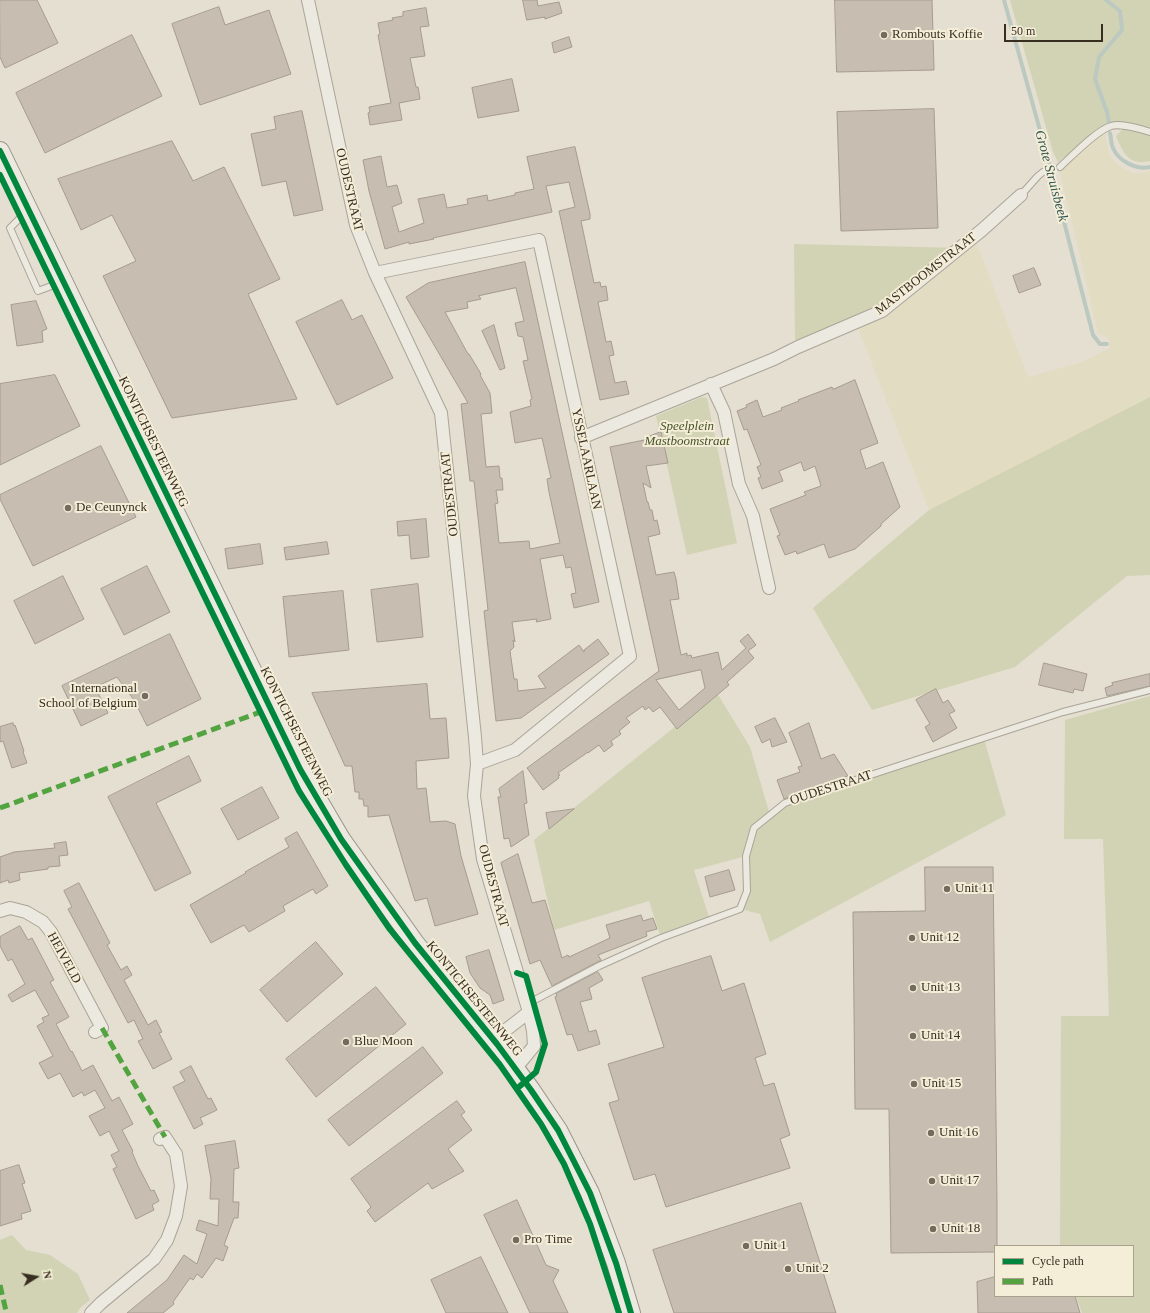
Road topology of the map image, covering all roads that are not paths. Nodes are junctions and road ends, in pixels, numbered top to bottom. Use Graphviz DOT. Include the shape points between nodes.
graph roads {
  1 [pos="308,0"];
  2 [pos="1150,132"];
  3 [pos="0,151"];
  4 [pos="1060,167"];
  5 [pos="1043,172"];
  6 [pos="1021,195"];
  7 [pos="30,213"];
  8 [pos="375,273"];
  9 [pos="63,281"];
  10 [pos="711,384"];
  11 [pos="581,438"];
  12 [pos="769,588"];
  13 [pos="1150,690"];
  14 [pos="477,764"];
  15 [pos="0,911"];
  16 [pos="528,1008"];
  17 [pos="95,1032"];
  18 [pos="493,1040"];
  19 [pos="515,1068"];
  20 [pos="160,1139"];
  21 [pos="91,1313"];
  22 [pos="631,1313"];
  1 -- 8 [label="street, OUDESTRAAT" via="356,225"];
  2 -- 4 [label="lane" via="1112,125 1100,132"];
  3 -- 7 [label="street, KONTICHSESTEENWEG"];
  5 -- 6 [label="lane"];
  6 -- 10 [label="street, MASTBOOMSTRAAT" via="882,311"];
  7 -- 9 [label="street, KONTICHSESTEENWEG"];
  7 -- 9 [label="lane" via="21,217 10,228 38,292"];
  8 -- 11 [label="street, YSSELAARLAAN" via="539,240"];
  8 -- 14 [label="street, OUDESTRAAT" via="441,413"];
  9 -- 18 [label="street, KONTICHSESTEENWEG" via="300,769 341,839 415,943"];
  10 -- 11 [label="street, MASTBOOMSTRAAT"];
  10 -- 12 [label="street" via="724,412 739,484 753,516"];
  11 -- 14 [label="street, YSSELAARLAAN" via="630,656 515,750"];
  13 -- 16 [label="lane, OUDESTRAAT" via="1063,712 785,803 754,828 746,856 747,891 740,909 661,938 599,966"];
  14 -- 16 [label="street, OUDESTRAAT" via="474,796 483,859"];
  15 -- 17 [label="street, HEIVELD" via="10,908 26,912 43,922 51,932 102,1028"];
  16 -- 18 [label="street, OUDESTRAAT"];
  16 -- 19 [label="street, OUDESTRAAT" via="534,1031 534,1046"];
  18 -- 19 [label="street, KONTICHSESTEENWEG"];
  19 -- 22 [label="street, KONTICHSESTEENWEG" via="558,1130 590,1193"];
  20 -- 21 [label="street" via="165,1137 176,1154 181,1186 176,1216 167,1240 154,1258"];
}
